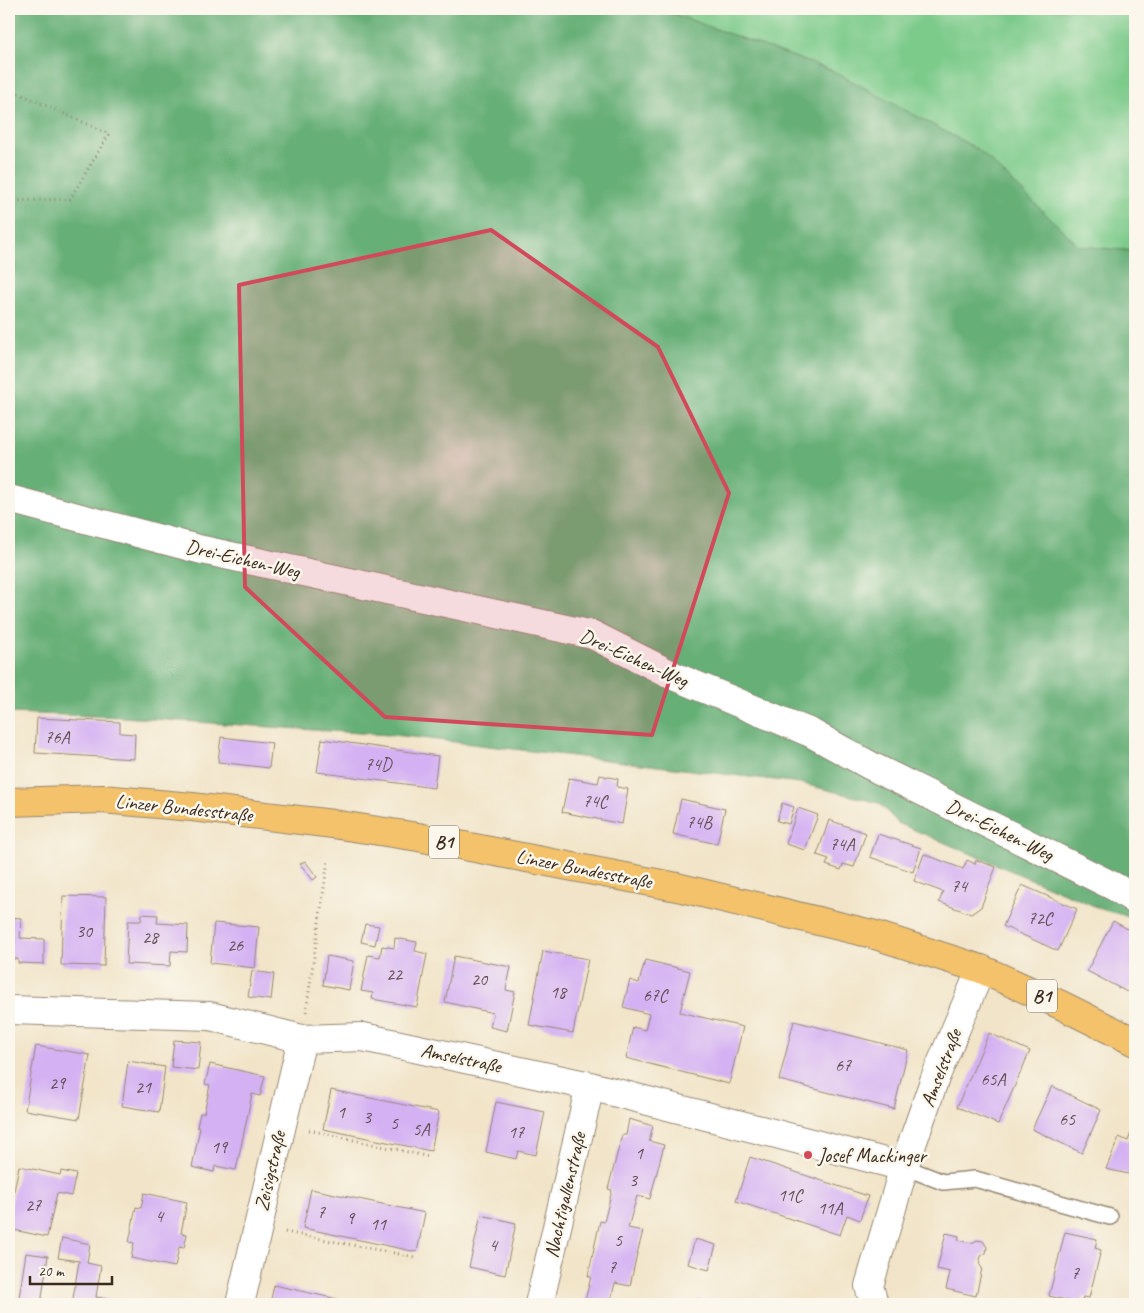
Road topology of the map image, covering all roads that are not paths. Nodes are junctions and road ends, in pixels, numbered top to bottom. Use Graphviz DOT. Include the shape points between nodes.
graph roads {
  1 [pos="9,499"];
  2 [pos="9,802"];
  3 [pos="1135,900"];
  4 [pos="980,969"];
  5 [pos="9,1010"];
  6 [pos="302,1039"];
  7 [pos="1135,1042"];
  8 [pos="590,1086"];
  9 [pos="904,1167"];
  10 [pos="1110,1217"];
  11 [pos="240,1304"];
  12 [pos="539,1304"];
  13 [pos="874,1304"];
  1 -- 3 [label="street, Drei-Eichen-Weg" via="198,549 593,635 676,677 811,732 871,766 1116,887"];
  2 -- 4 [label="main road, Linzer Bundesstraße / B1" via="102,800 192,807 418,837 677,887 872,934"];
  4 -- 7 [label="main road, Linzer Bundesstraße / B1"];
  4 -- 9 [label="street, Amselstraße" via="934,1078"];
  5 -- 6 [label="street, Amselstraße" via="210,1016"];
  6 -- 8 [label="street, Amselstraße" via="363,1037"];
  6 -- 11 [label="street, Zeisigstraße"];
  8 -- 9 [label="street, Amselstraße"];
  8 -- 12 [label="street, Nachtigallenstraße"];
  9 -- 10 [label="lane" via="943,1182 975,1179"];
  9 -- 13 [label="street, Amselstraße" via="869,1286"];
}
